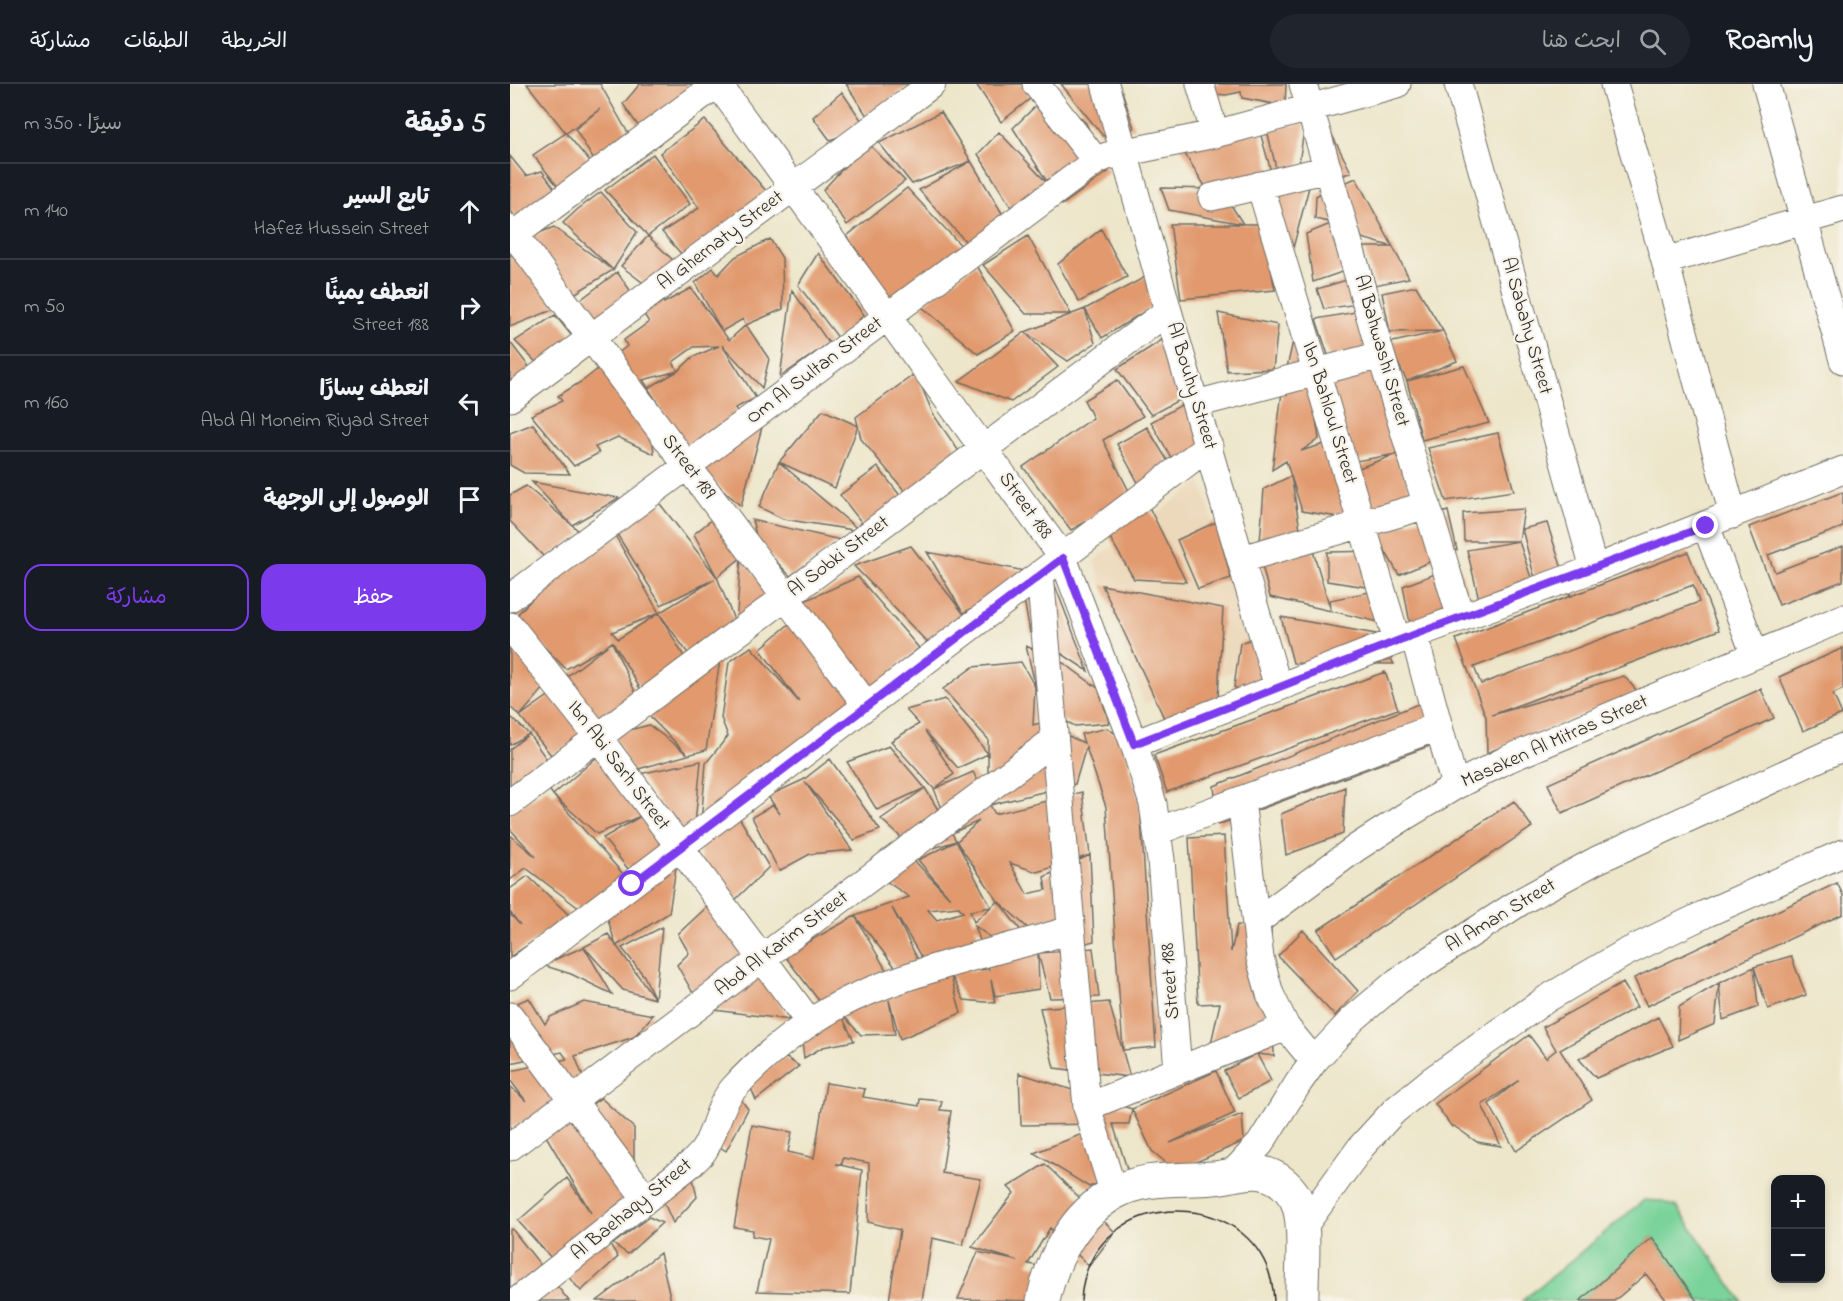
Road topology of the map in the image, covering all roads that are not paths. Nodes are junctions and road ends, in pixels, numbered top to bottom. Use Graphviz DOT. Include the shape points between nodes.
graph roads {
  1 [pos="717,84"];
  2 [pos="932,84"];
  3 [pos="1036,84"];
  4 [pos="1105,84"];
  5 [pos="1200,84"];
  6 [pos="1397,84"];
  7 [pos="1458,84"];
  8 [pos="1614,84"];
  9 [pos="1766,84"];
  10 [pos="1307,96"];
  11 [pos="1215,134"];
  12 [pos="1124,153"];
  13 [pos="1096,161"];
  14 [pos="1328,169"];
  15 [pos="1260,185"];
  16 [pos="793,187"];
  17 [pos="1212,197"];
  18 [pos="1843,209"];
  19 [pos="1803,221"];
  20 [pos="511,234"];
  21 [pos="1665,261"];
  22 [pos="1168,311"];
  23 [pos="887,317"];
  24 [pos="591,338"];
  25 [pos="1381,355"];
  26 [pos="1843,360"];
  27 [pos="1316,372"];
  28 [pos="510,398"];
  29 [pos="1196,404"];
  30 [pos="1209,446"];
  31 [pos="984,449"];
  32 [pos="687,466"];
  33 [pos="1843,470"];
  34 [pos="1427,505"];
  35 [pos="1733,515"];
  36 [pos="1362,524"];
  37 [pos="1706,526"];
  38 [pos="1063,558"];
  39 [pos="1242,559"];
  40 [pos="1594,569"];
  41 [pos="1040,574"];
  42 [pos="786,597"];
  43 [pos="510,598"];
  44 [pos="1461,618"];
  45 [pos="1843,618"];
  46 [pos="510,626"];
  47 [pos="1406,638"];
  48 [pos="1755,655"];
  49 [pos="1278,687"];
  50 [pos="867,706"];
  51 [pos="1439,726"];
  52 [pos="597,737"];
  53 [pos="1054,740"];
  54 [pos="1134,744"];
  55 [pos="1843,747"];
  56 [pos="1455,786"];
  57 [pos="1241,800"];
  58 [pos="510,803"];
  59 [pos="1158,831"];
  60 [pos="679,848"];
  61 [pos="1843,853"];
  62 [pos="1256,922"];
  63 [pos="1071,930"];
  64 [pos="762,959"];
  65 [pos="510,976"];
  66 [pos="510,1016"];
  67 [pos="810,1023"];
  68 [pos="1286,1027"];
  69 [pos="1314,1061"];
  70 [pos="1178,1070"];
  71 [pos="573,1100"];
  72 [pos="1087,1107"];
  73 [pos="510,1147"];
  74 [pos="1230,1176"];
  75 [pos="1114,1194"];
  76 [pos="646,1199"];
  77 [pos="1303,1227"];
  78 [pos="517,1301"];
  79 [pos="1043,1301"];
  80 [pos="1302,1301"];
  1 -- 16 [label="street, Street 188"];
  1 -- 20 [label="street"];
  2 -- 16 [label="street, Al Ghernaty Street"];
  3 -- 13 [label="street"];
  4 -- 12 [label="street, Al Bouhy Street"];
  5 -- 11 [label="street"];
  6 -- 10 [label="street, Om Al Sultan Street"];
  7 -- 40 [label="street, Al Sabahy Street"];
  8 -- 21 [label="street"];
  9 -- 19 [label="street"];
  10 -- 11 [label="street, Om Al Sultan Street"];
  10 -- 14 [label="street, Al Bahwashi Street"];
  11 -- 12 [label="street, Om Al Sultan Street"];
  12 -- 13 [label="street, Om Al Sultan Street"];
  12 -- 22 [label="street, Al Bouhy Street"];
  13 -- 23 [label="street, Om Al Sultan Street"];
  14 -- 15 [label="street"];
  14 -- 25 [label="street, Al Bahwashi Street"];
  15 -- 17 [label="street"];
  15 -- 27 [label="street, Ibn Bahloul Street"];
  16 -- 23 [label="street, Street 188"];
  16 -- 24 [label="street, Al Ghernaty Street"];
  18 -- 19 [label="street"];
  19 -- 21 [label="street"];
  19 -- 26 [label="street"];
  20 -- 24 [label="street, Street 189"];
  21 -- 35 [label="street"];
  22 -- 29 [label="street, Al Bouhy Street"];
  22 -- 31 [label="street, Al Sobki Street"];
  23 -- 31 [label="street, Street 188"];
  23 -- 32 [label="street, Om Al Sultan Street"];
  24 -- 28 [label="street, Al Ghernaty Street"];
  24 -- 32 [label="street, Street 189"];
  25 -- 27 [label="street"];
  25 -- 34 [label="street, Al Bahwashi Street"];
  27 -- 29 [label="street"];
  27 -- 36 [label="street, Ibn Bahloul Street"];
  29 -- 30 [label="street, Al Bouhy Street"];
  30 -- 38 [label="street"];
  30 -- 39 [label="street, Al Bouhy Street"];
  31 -- 38 [label="street, Street 188"];
  31 -- 42 [label="street, Al Sobki Street"];
  32 -- 42 [label="street, Street 189"];
  32 -- 43 [label="street, Om Al Sultan Street"];
  33 -- 35 [label="street"];
  34 -- 36 [label="street"];
  34 -- 44 [label="street, Al Bahwashi Street"];
  35 -- 37 [label="street"];
  36 -- 39 [label="street"];
  36 -- 47 [label="street, Ibn Bahloul Street"];
  37 -- 40 [label="street"];
  37 -- 48 [label="street"];
  38 -- 41 [label="street"];
  38 -- 54 [label="street, Street 188"];
  39 -- 49 [label="street, Al Bouhy Street"];
  40 -- 44 [label="street"];
  41 -- 50 [label="street"];
  41 -- 53 [label="street"];
  42 -- 50 [label="street, Street 189"];
  42 -- 52 [label="street, Al Sobki Street"];
  44 -- 47 [label="street"];
  45 -- 48 [label="street, Masaken Al Mitras Street"];
  46 -- 52 [label="street, Ibn Abi Sarh Street"];
  47 -- 49 [label="street"];
  47 -- 51 [label="street, Ibn Bahloul Street"];
  48 -- 56 [label="street, Masaken Al Mitras Street" via="1508,759"];
  49 -- 54 [label="street"];
  50 -- 60 [label="street"];
  51 -- 56 [label="street, Ibn Bahloul Street"];
  51 -- 57 [label="street"];
  52 -- 58 [label="street, Al Sobki Street"];
  52 -- 60 [label="street, Ibn Abi Sarh Street"];
  53 -- 63 [label="street"];
  53 -- 64 [label="street, Abd Al Karim Street"];
  54 -- 59 [label="street, Street 188"];
  55 -- 69 [label="street, Al Aman Street" via="1597,860 1520,902 1398,981 1353,1018"];
  56 -- 62 [label="street, Masaken Al Mitras Street" via="1356,848"];
  57 -- 59 [label="street"];
  57 -- 62 [label="street"];
  59 -- 70 [label="street, Street 188"];
  60 -- 64 [label="street, Ibn Abi Sarh Street"];
  60 -- 65 [label="street"];
  61 -- 77 [label="street" via="1625,953 1539,1005 1394,1111 1361,1147"];
  62 -- 68 [label="street" via="1270,994"];
  63 -- 67 [label="street, Al Baehaqy Street" via="885,985"];
  63 -- 72 [label="street"];
  64 -- 67 [label="street, Ibn Abi Sarh Street"];
  64 -- 71 [label="street, Abd Al Karim Street"];
  66 -- 71 [label="street"];
  67 -- 76 [label="street, Al Baehaqy Street" via="732,1090 703,1151"];
  68 -- 69 [label="street"];
  68 -- 70 [label="street"];
  69 -- 74 [label="street, Al Aman Street" via="1260,1144"];
  70 -- 72 [label="street"];
  71 -- 73 [label="street, Abd Al Karim Street"];
  71 -- 76 [label="street"];
  72 -- 75 [label="street"];
  74 -- 75 [label="street" via="1152,1181"];
  74 -- 77 [label="street" via="1254,1172 1281,1182 1299,1205"];
  75 -- 79 [label="street" via="1066,1240 1055,1260"];
  76 -- 78 [label="street, Al Baehaqy Street"];
  77 -- 80 [label="street"];
}
